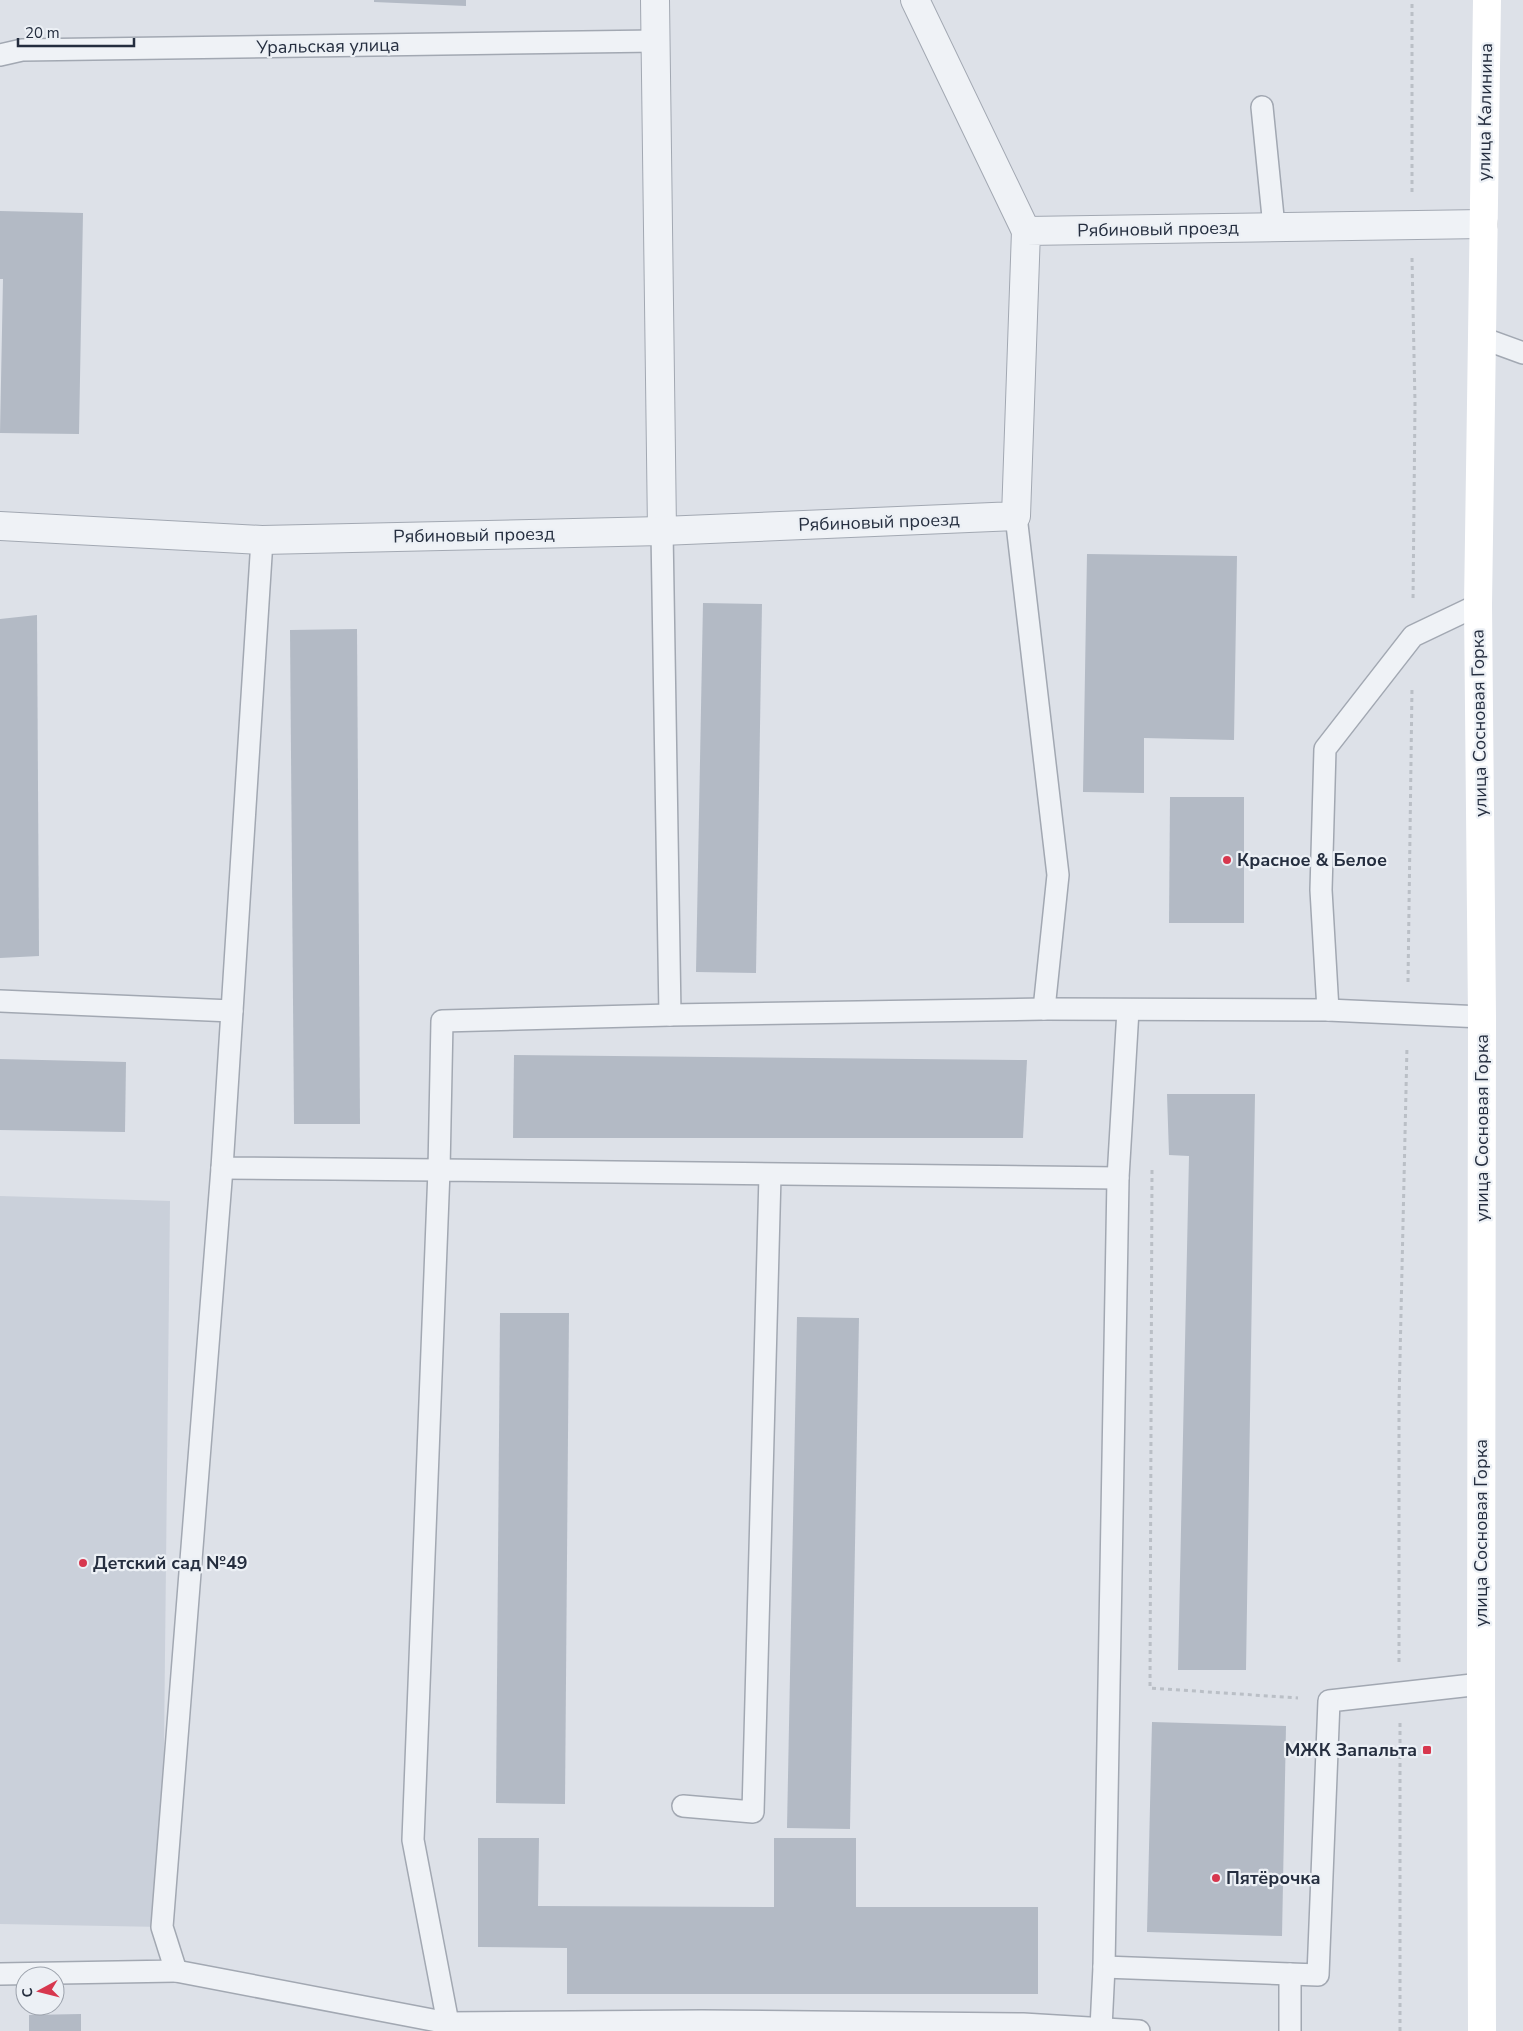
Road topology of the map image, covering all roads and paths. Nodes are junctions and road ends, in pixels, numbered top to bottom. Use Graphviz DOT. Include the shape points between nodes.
graph roads {
  1 [pos="655,0"];
  2 [pos="915,0"];
  3 [pos="1487,0"];
  4 [pos="656,41"];
  5 [pos="0,55"];
  6 [pos="1262,107"];
  7 [pos="1483,224"];
  8 [pos="1274,227"];
  9 [pos="1026,231"];
  10 [pos="1482,338"];
  11 [pos="1523,353"];
  12 [pos="1016,516"];
  13 [pos="0,526"];
  14 [pos="662,531"];
  15 [pos="262,540"];
  16 [pos="1478,605"];
  17 [pos="0,1001"];
  18 [pos="1044,1009"];
  19 [pos="1128,1010"];
  20 [pos="1328,1010"];
  21 [pos="232,1011"];
  22 [pos="670,1015"];
  23 [pos="1482,1016"];
  24 [pos="222,1168"];
  25 [pos="1152,1169"];
  26 [pos="439,1170"];
  27 [pos="770,1175"];
  28 [pos="1118,1178"];
  29 [pos="1480,1684"];
  30 [pos="1329,1700"];
  31 [pos="683,1806"];
  32 [pos="1104,1967"];
  33 [pos="176,1971"];
  34 [pos="0,1974"];
  35 [pos="1290,1974"];
  36 [pos="447,2027"];
  37 [pos="1101,2028"];
  38 [pos="1139,2031"];
  39 [pos="1290,2031"];
  40 [pos="1482,2031"];
  1 -- 4 [label="street"];
  2 -- 9 [label="street"];
  3 -- 7 [label="main road, улица Калинина"];
  4 -- 5 [label="lane, Уральская улица" via="22,50"];
  4 -- 14 [label="street"];
  6 -- 8 [label="lane"];
  7 -- 8 [label="street, Рябиновый проезд"];
  7 -- 10 [label="main road, улица Сосновая Горка"];
  8 -- 9 [label="street, Рябиновый проезд"];
  9 -- 12 [label="street"];
  10 -- 11 [label="lane"];
  10 -- 16 [label="main road, улица Сосновая Горка"];
  12 -- 14 [label="street, Рябиновый проезд"];
  12 -- 18 [label="lane" via="1058,875"];
  13 -- 15 [label="street, Рябиновый проезд"];
  14 -- 15 [label="street, Рябиновый проезд"];
  14 -- 22 [label="lane"];
  15 -- 21 [label="lane"];
  16 -- 20 [label="lane" via="1413,636 1326,749 1321,890"];
  16 -- 23 [label="main road, улица Сосновая Горка"];
  17 -- 21 [label="lane"];
  18 -- 19 [label="lane"];
  18 -- 22 [label="lane"];
  19 -- 20 [label="lane"];
  19 -- 28 [label="lane"];
  20 -- 23 [label="lane"];
  21 -- 24 [label="lane"];
  22 -- 26 [label="lane" via="442,1021"];
  23 -- 29 [label="main road, улица Сосновая Горка"];
  24 -- 26 [label="lane"];
  24 -- 33 [label="lane" via="162,1927"];
  25 -- 30 [label="path" via="1150,1688"];
  26 -- 27 [label="lane"];
  26 -- 36 [label="lane" via="413,1840"];
  27 -- 28 [label="lane"];
  27 -- 31 [label="lane" via="753,1812"];
  28 -- 32 [label="lane"];
  29 -- 30 [label="lane"];
  29 -- 40 [label="main road, улица Сосновая Горка"];
  30 -- 35 [label="lane" via="1318,1975"];
  32 -- 35 [label="lane"];
  32 -- 37 [label="lane"];
  33 -- 34 [label="lane"];
  33 -- 36 [label="lane"];
  35 -- 39 [label="lane"];
  36 -- 37 [label="lane" via="722,2021 1023,2024"];
  37 -- 38 [label="lane"];
}
